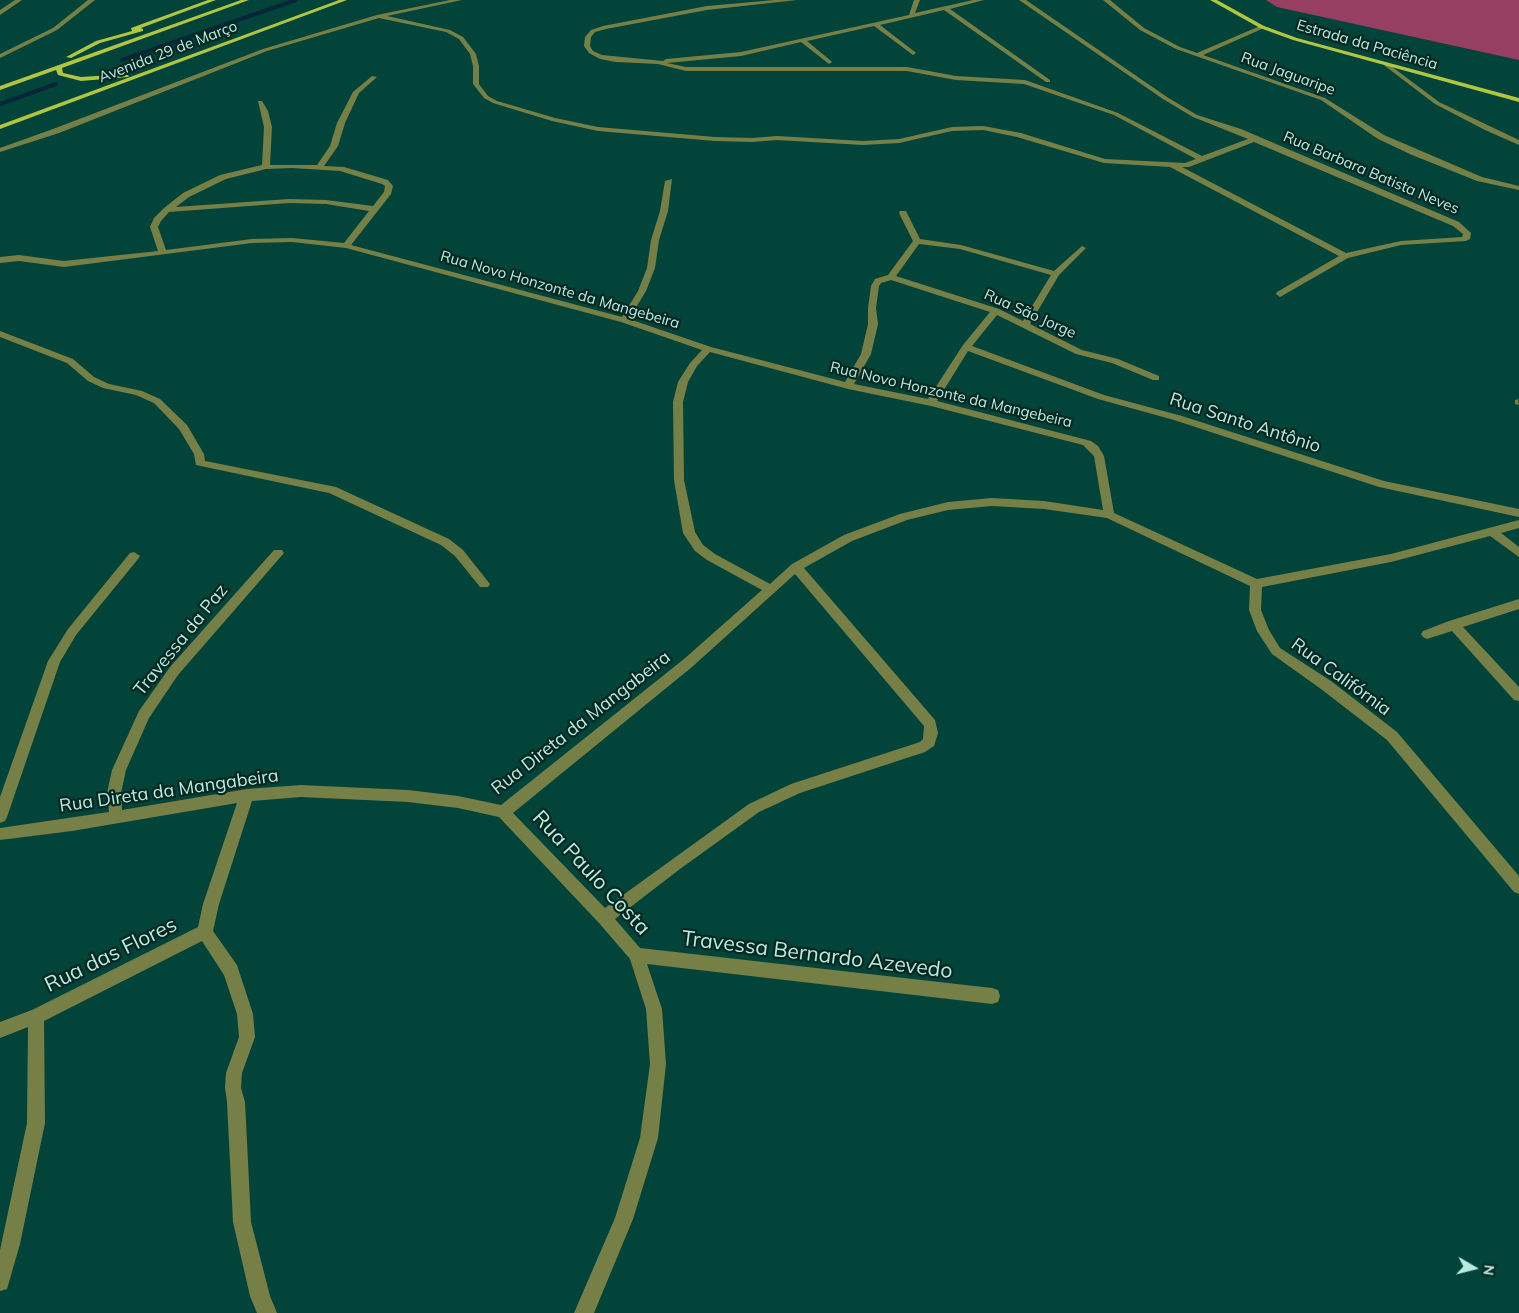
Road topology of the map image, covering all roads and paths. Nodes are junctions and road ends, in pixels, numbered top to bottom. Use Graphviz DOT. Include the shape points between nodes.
graph roads {
  1 [pos="19,0"];
  2 [pos="92,0"];
  3 [pos="213,0"];
  4 [pos="246,0"];
  5 [pos="344,0"];
  6 [pos="460,0"];
  7 [pos="794,0"];
  8 [pos="917,0"];
  9 [pos="980,0"];
  10 [pos="1022,0"];
  11 [pos="1106,0"];
  12 [pos="1214,0"];
  13 [pos="946,9"];
  14 [pos="0,13"];
  15 [pos="379,16"];
  16 [pos="911,16"];
  17 [pos="186,22"];
  18 [pos="874,23"];
  19 [pos="1262,27"];
  20 [pos="115,37"];
  21 [pos="802,40"];
  22 [pos="913,52"];
  23 [pos="1197,55"];
  24 [pos="0,56"];
  25 [pos="659,62"];
  26 [pos="829,62"];
  27 [pos="175,64"];
  28 [pos="1387,65"];
  29 [pos="59,67"];
  30 [pos="374,77"];
  31 [pos="1048,81"];
  32 [pos="0,88"];
  33 [pos="1519,100"];
  34 [pos="260,102"];
  35 [pos="0,127"];
  36 [pos="1254,139"];
  37 [pos="1519,143"];
  38 [pos="0,150"];
  39 [pos="1202,159"];
  40 [pos="1172,165"];
  41 [pos="320,166"];
  42 [pos="266,167"];
  43 [pos="669,181"];
  44 [pos="1519,188"];
  45 [pos="374,209"];
  46 [pos="166,210"];
  47 [pos="903,213"];
  48 [pos="917,241"];
  49 [pos="346,246"];
  50 [pos="1082,248"];
  51 [pos="163,252"];
  52 [pos="1345,256"];
  53 [pos="0,260"];
  54 [pos="1056,274"];
  55 [pos="891,277"];
  56 [pos="1280,294"];
  57 [pos="996,311"];
  58 [pos="624,320"];
  59 [pos="1025,325"];
  60 [pos="0,334"];
  61 [pos="966,347"];
  62 [pos="708,349"];
  63 [pos="1156,378"];
  64 [pos="848,386"];
  65 [pos="932,403"];
  66 [pos="1519,512"];
  67 [pos="1109,515"];
  68 [pos="1519,524"];
  69 [pos="1490,532"];
  70 [pos="278,553"];
  71 [pos="1519,553"];
  72 [pos="134,556"];
  73 [pos="796,567"];
  74 [pos="484,584"];
  75 [pos="1256,584"];
  76 [pos="770,589"];
  77 [pos="1519,604"];
  78 [pos="1453,624"];
  79 [pos="1427,634"];
  80 [pos="1519,696"];
  81 [pos="247,795"];
  82 [pos="503,812"];
  83 [pos="0,817"];
  84 [pos="116,817"];
  85 [pos="0,834"];
  86 [pos="1519,888"];
  87 [pos="604,918"];
  88 [pos="205,932"];
  89 [pos="636,955"];
  90 [pos="992,996"];
  91 [pos="36,1016"];
  92 [pos="0,1030"];
  93 [pos="0,1282"];
  94 [pos="267,1313"];
  95 [pos="584,1313"];
  1 -- 14 [label="street"];
  2 -- 24 [label="street" via="55,29"];
  3 -- 20 [label="main road"];
  4 -- 17 [label="main road, Avenida 29 de Março"];
  5 -- 27 [label="main road, Avenida 29 de Março"];
  6 -- 15 [label="street"];
  7 -- 25 [label="street" via="708,8 605,27 593,31 588,37 587,46 600,57"];
  8 -- 16 [label="street"];
  9 -- 13 [label="street"];
  10 -- 36 [label="street" via="1194,116"];
  11 -- 23 [label="street, Rua Jaguaripe" via="1142,29"];
  12 -- 19 [label="main road, Estrada da Paciência"];
  13 -- 16 [label="street"];
  13 -- 31 [label="street"];
  15 -- 38 [label="street" via="265,50 56,132"];
  15 -- 40 [label="street" via="448,31 461,38 474,60 476,84 486,97 495,102 598,129 715,139 777,138 863,143 899,141 952,129 983,128 1104,161"];
  16 -- 18 [label="street"];
  17 -- 20 [label="main road"];
  17 -- 29 [label="main road, Avenida 29 de Março"];
  18 -- 21 [label="street"];
  18 -- 22 [label="street"];
  19 -- 23 [label="street"];
  19 -- 28 [label="main road, Estrada da Paciência"];
  20 -- 29 [label="main road" via="73,54"];
  21 -- 25 [label="street" via="741,54"];
  21 -- 26 [label="street"];
  23 -- 44 [label="street, Rua Jaguaripe" via="1318,97 1381,137 1415,153 1480,178"];
  25 -- 39 [label="street" via="686,69 907,69 956,78 1025,82 1116,114"];
  27 -- 29 [label="main road" via="144,73 101,79 66,77 60,74"];
  27 -- 35 [label="main road, Avenida 29 de Março"];
  28 -- 33 [label="main road, Estrada da Paciência"];
  28 -- 37 [label="street" via="1437,103"];
  29 -- 32 [label="main road, Avenida 29 de Março"];
  30 -- 41 [label="street" via="356,92 334,146"];
  34 -- 42 [label="street" via="268,127"];
  36 -- 39 [label="street"];
  36 -- 52 [label="street, Rua Barbara Batista Neves" via="1456,224 1467,234 1466,239 1401,243"];
  39 -- 40 [label="street" via="1186,165"];
  40 -- 52 [label="street"];
  41 -- 42 [label="street"];
  41 -- 45 [label="street" via="385,182 390,189"];
  42 -- 46 [label="street" via="223,177 186,195"];
  43 -- 58 [label="street" via="651,268 642,291"];
  45 -- 46 [label="street" via="289,200"];
  45 -- 49 [label="street"];
  46 -- 51 [label="street" via="154,227"];
  47 -- 48 [label="street"];
  48 -- 54 [label="street" via="961,247"];
  48 -- 55 [label="street"];
  49 -- 51 [label="street, Rua Novo Honzonte da Mangebeira" via="273,240"];
  49 -- 58 [label="street, Rua Novo Honzonte da Mangebeira"];
  50 -- 54 [label="street"];
  51 -- 53 [label="street, Rua Novo Honzonte da Mangebeira" via="64,264 32,259"];
  52 -- 56 [label="street, Rua Barbara Batista Neves"];
  54 -- 59 [label="street"];
  55 -- 57 [label="street, Rua São Jorge"];
  55 -- 64 [label="street" via="878,281 875,286 873,324 866,354"];
  57 -- 59 [label="street, Rua São Jorge"];
  57 -- 61 [label="street"];
  58 -- 62 [label="street, Rua Novo Honzonte da Mangebeira"];
  59 -- 63 [label="street, Rua São Jorge" via="1078,352 1115,361"];
  60 -- 74 [label="street" via="70,361 91,380 156,401 183,427 199,454 200,463 332,490 445,542 459,553"];
  61 -- 65 [label="street"];
  61 -- 66 [label="street, Rua Santo Antônio" via="1101,396 1383,484"];
  62 -- 64 [label="street, Rua Novo Honzonte da Mangebeira"];
  62 -- 76 [label="street" via="683,382 678,402 679,480 689,533 699,548 711,557"];
  64 -- 65 [label="street, Rua Novo Honzonte da Mangebeira"];
  65 -- 67 [label="street, Rua Novo Honzonte da Mangebeira" via="1087,443 1098,456"];
  67 -- 73 [label="street, Rua Direta da Mangabeira" via="1044,505 992,502 948,506 904,517 848,538"];
  67 -- 75 [label="street"];
  68 -- 69 [label="street"];
  69 -- 71 [label="street"];
  69 -- 75 [label="street" via="1391,558"];
  70 -- 84 [label="street, Travessa da Paz" via="199,640 144,714 120,770 114,793"];
  72 -- 83 [label="street" via="72,632 54,661"];
  73 -- 76 [label="street, Rua Direta da Mangabeira"];
  73 -- 87 [label="street" via="930,724 929,742 796,788 754,808"];
  75 -- 86 [label="street, Rua Califórnia" via="1255,610 1276,651 1326,684 1392,736"];
  76 -- 82 [label="street, Rua Direta da Mangabeira" via="688,663"];
  77 -- 78 [label="street"];
  78 -- 79 [label="street"];
  78 -- 80 [label="street"];
  81 -- 82 [label="street, Rua Direta da Mangabeira" via="301,791 364,793 458,802"];
  81 -- 84 [label="street, Rua Direta da Mangabeira"];
  81 -- 88 [label="street"];
  82 -- 87 [label="street, Rua Paulo Costa"];
  84 -- 85 [label="street, Rua Direta da Mangabeira"];
  87 -- 89 [label="street, Rua Paulo Costa"];
  88 -- 91 [label="street, Rua das Flores"];
  88 -- 94 [label="street" via="231,972 245,1014 247,1037 234,1074 233,1088 242,1222"];
  89 -- 90 [label="street, Travessa Bernardo Azevedo"];
  89 -- 95 [label="street, Rua Paulo Costa" via="654,1009 658,1055 649,1138 624,1219"];
  91 -- 92 [label="street, Rua das Flores"];
  91 -- 93 [label="street" via="36,1123"];
}
